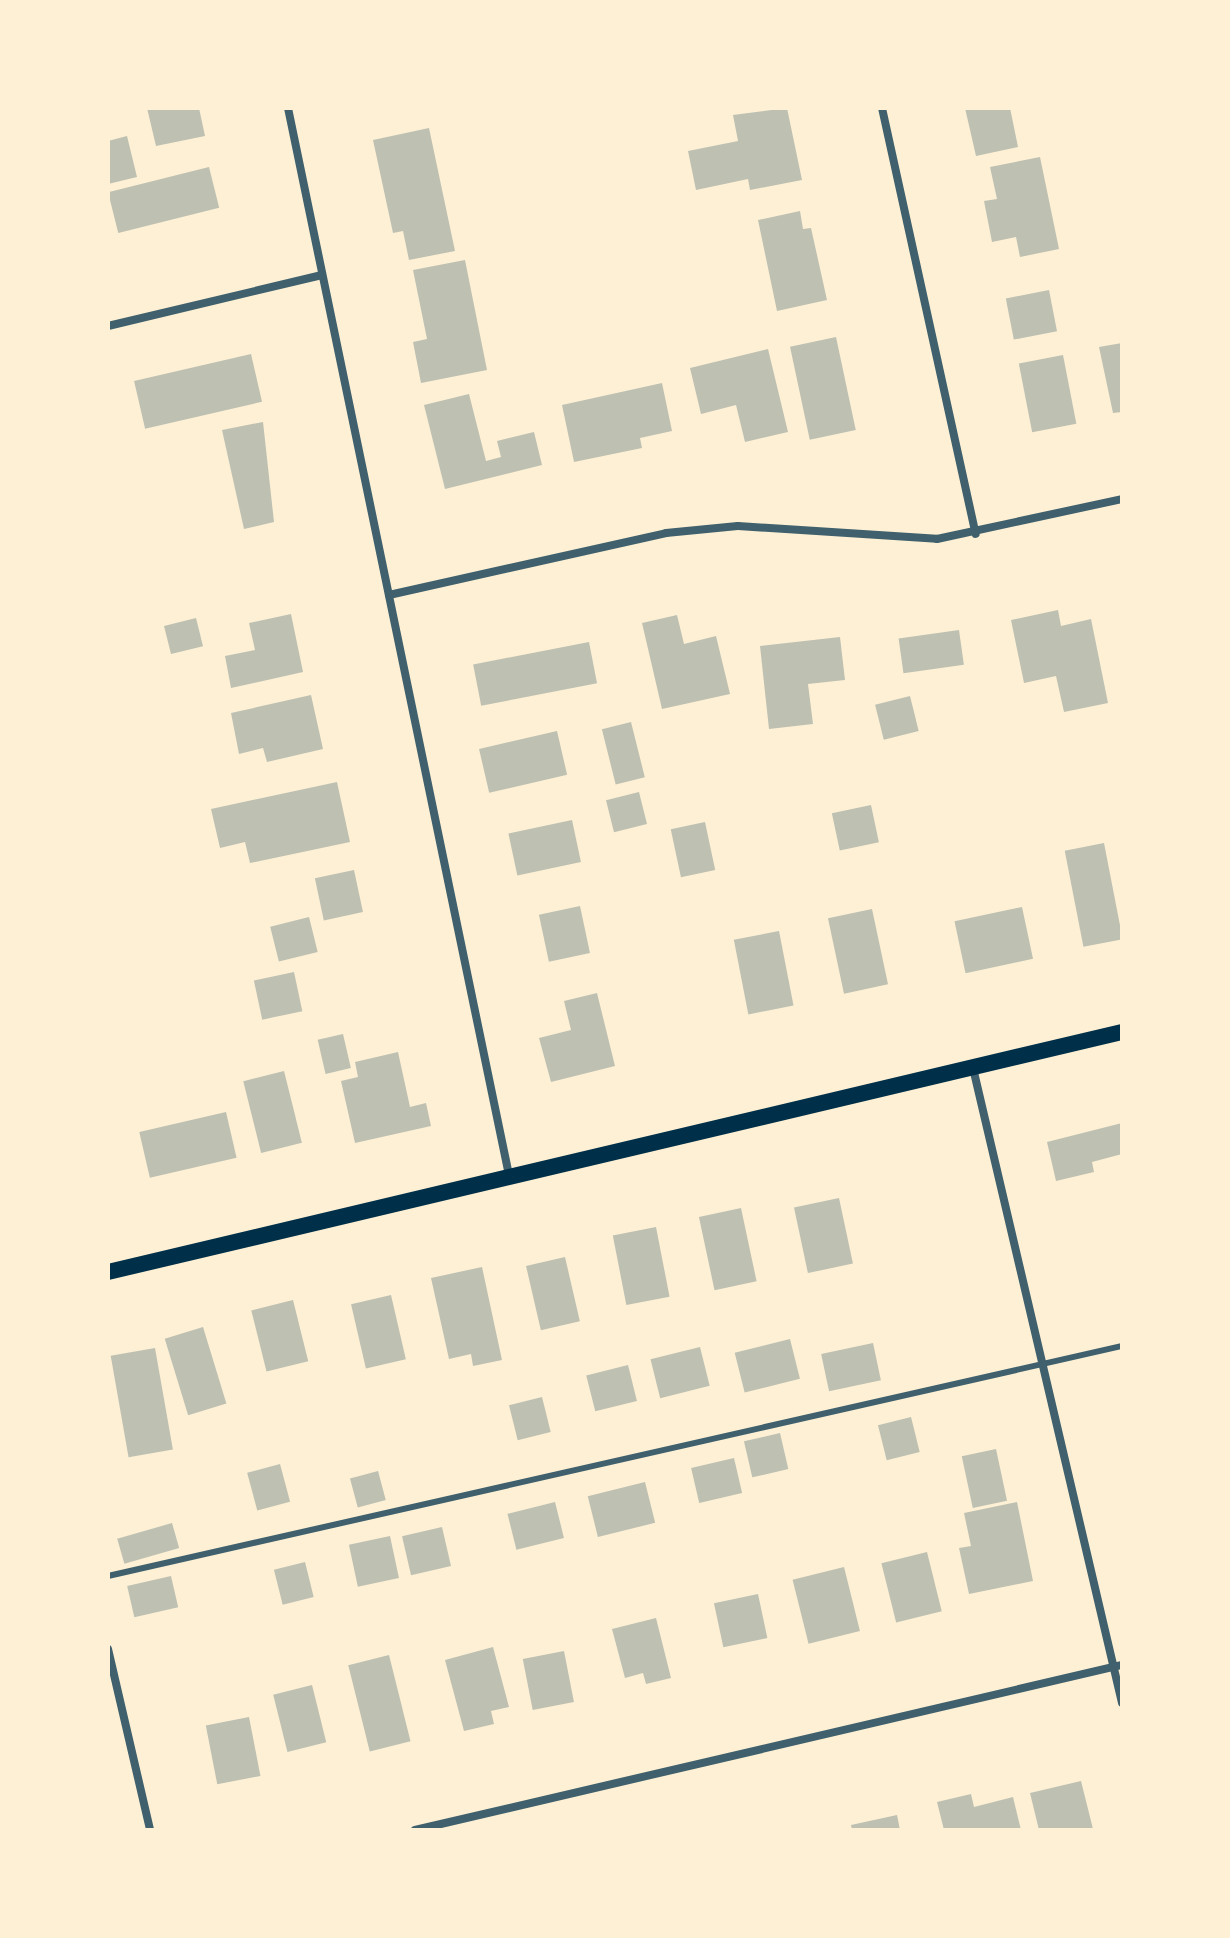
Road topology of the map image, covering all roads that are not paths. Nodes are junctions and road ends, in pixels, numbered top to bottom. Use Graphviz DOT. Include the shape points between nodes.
graph roads {
  1 [pos="288,108"];
  2 [pos="882,108"];
  3 [pos="322,275"];
  4 [pos="108,326"];
  5 [pos="1122,499"];
  6 [pos="976,534"];
  7 [pos="389,595"];
  8 [pos="1122,1032"];
  9 [pos="973,1068"];
  10 [pos="509,1175"];
  11 [pos="108,1272"];
  12 [pos="1122,1346"];
  13 [pos="1044,1364"];
  14 [pos="108,1576"];
  15 [pos="108,1649"];
  16 [pos="1118,1666"];
  17 [pos="1122,1703"];
  18 [pos="150,1830"];
  19 [pos="415,1830"];
  1 -- 3 [label="street"];
  2 -- 6 [label="street"];
  3 -- 4 [label="street"];
  3 -- 7 [label="street"];
  5 -- 6 [label="street"];
  6 -- 7 [label="street" via="880,539 738,526 666,533"];
  7 -- 10 [label="street"];
  8 -- 9 [label="main road"];
  9 -- 10 [label="main road"];
  9 -- 13 [label="street"];
  10 -- 11 [label="main road"];
  12 -- 13 [label="lane"];
  13 -- 14 [label="lane"];
  13 -- 16 [label="street"];
  15 -- 18 [label="street"];
  16 -- 17 [label="street"];
  16 -- 19 [label="street"];
}
